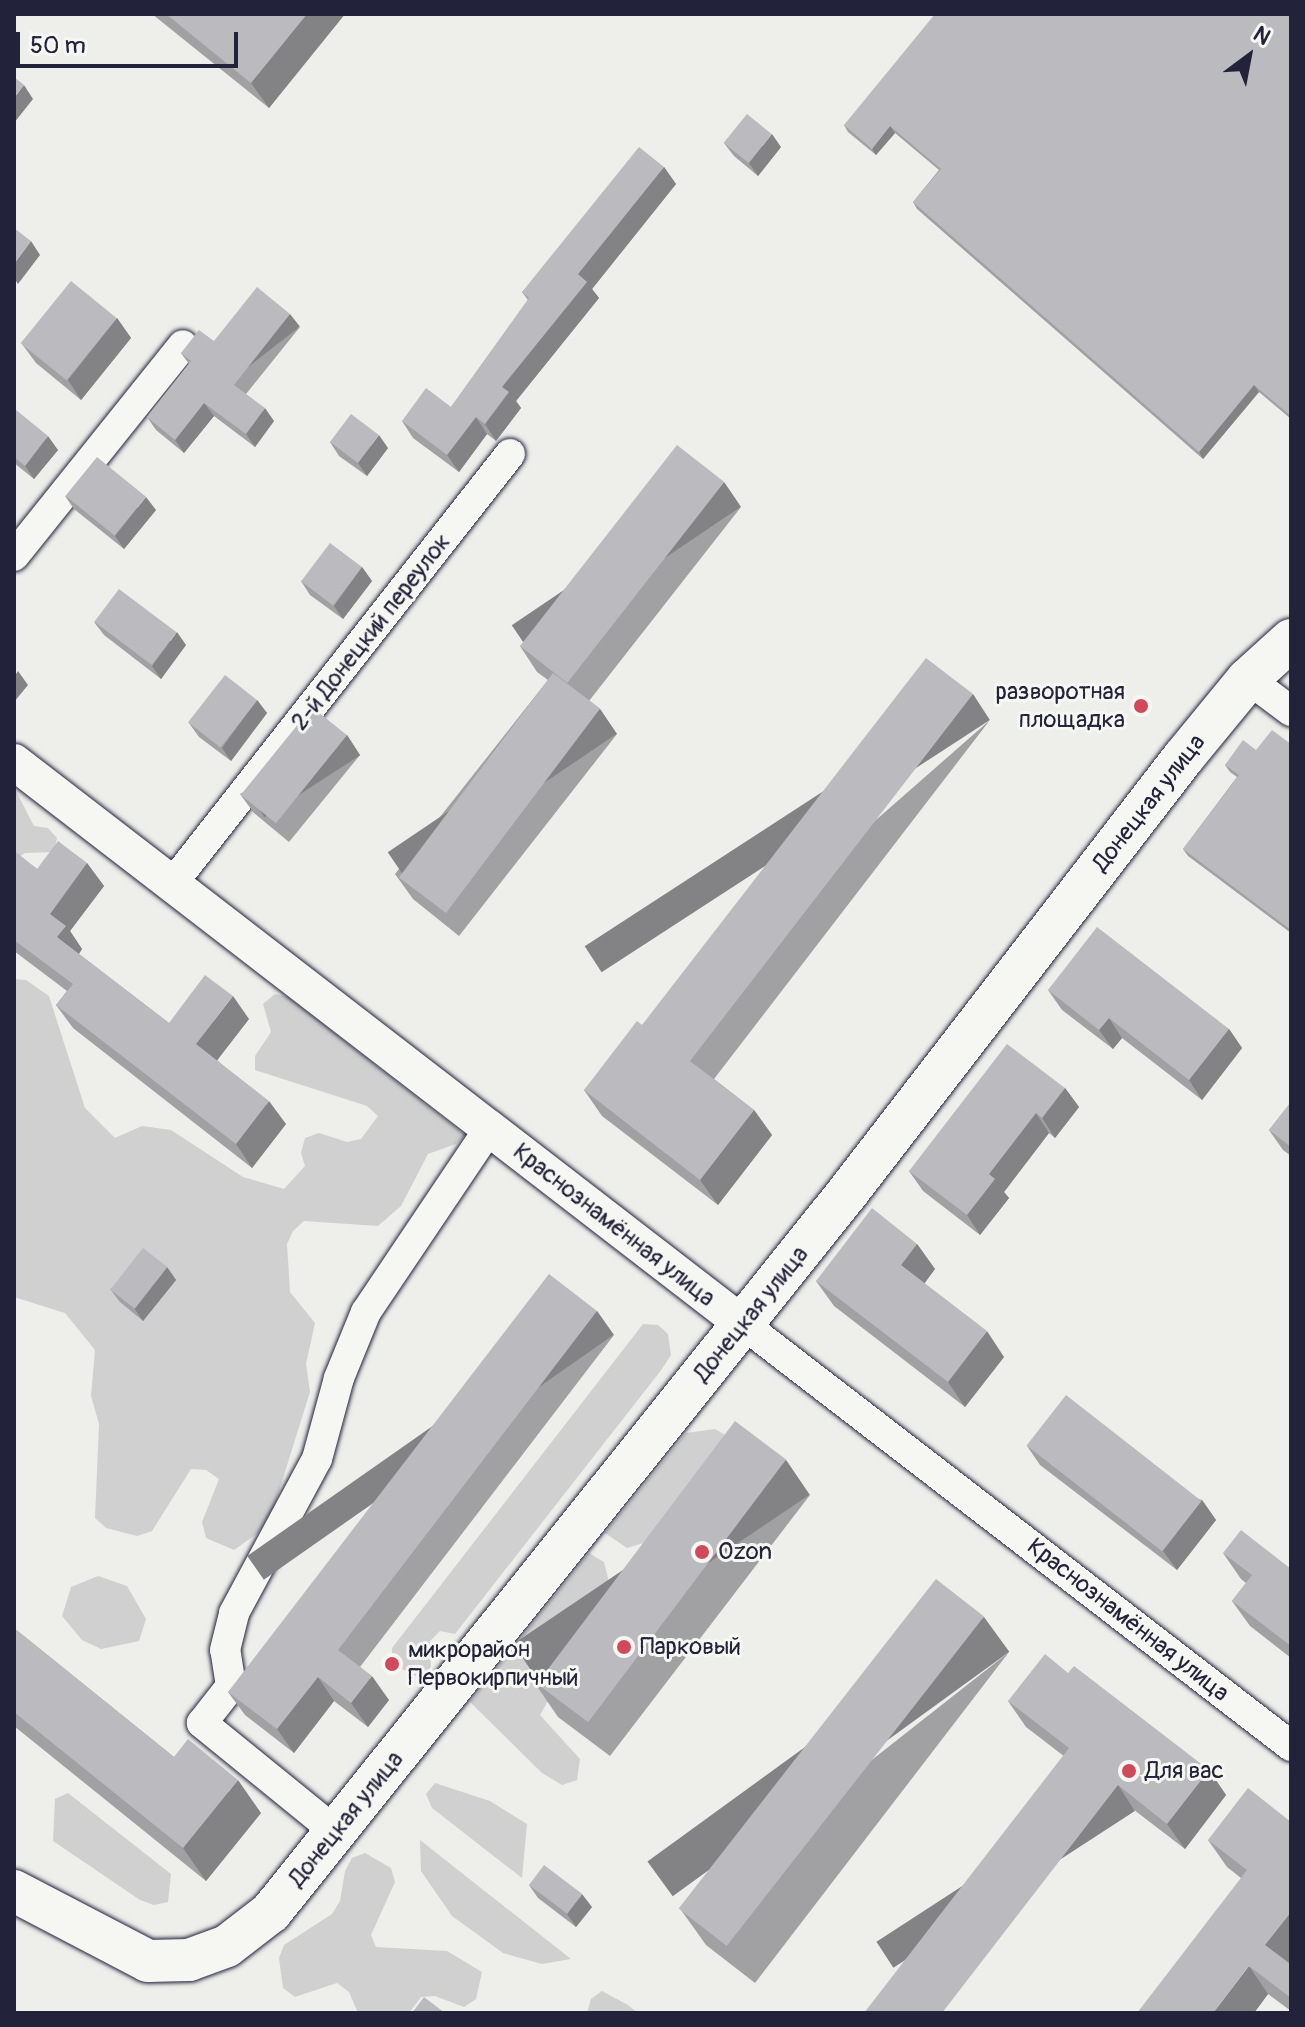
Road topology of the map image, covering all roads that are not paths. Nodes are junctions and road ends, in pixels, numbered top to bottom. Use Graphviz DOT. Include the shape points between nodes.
graph roads {
  1 [pos="183,345"];
  2 [pos="510,454"];
  3 [pos="14,556"];
  4 [pos="1291,640"];
  5 [pos="1248,679"];
  6 [pos="1291,711"];
  7 [pos="14,762"];
  8 [pos="172,884"];
  9 [pos="489,1129"];
  10 [pos="743,1324"];
  11 [pos="1291,1746"];
  12 [pos="336,1832"];
  13 [pos="14,1891"];
  1 -- 3 [label="street"];
  2 -- 8 [label="street, 2-й Донецкий переулок"];
  4 -- 5 [label="main road, Донецкая улица"];
  5 -- 6 [label="street"];
  5 -- 10 [label="main road, Донецкая улица"];
  7 -- 8 [label="street, Краснознамённая улица"];
  8 -- 9 [label="street, Краснознамённая улица"];
  9 -- 10 [label="street, Краснознамённая улица"];
  9 -- 12 [label="street" via="366,1312 339,1378 317,1459 234,1613 225,1650 231,1686 202,1723"];
  10 -- 11 [label="street, Краснознамённая улица"];
  10 -- 12 [label="main road, Донецкая улица"];
  12 -- 13 [label="main road, Донецкая улица" via="248,1933 189,1960 148,1961"];
}
